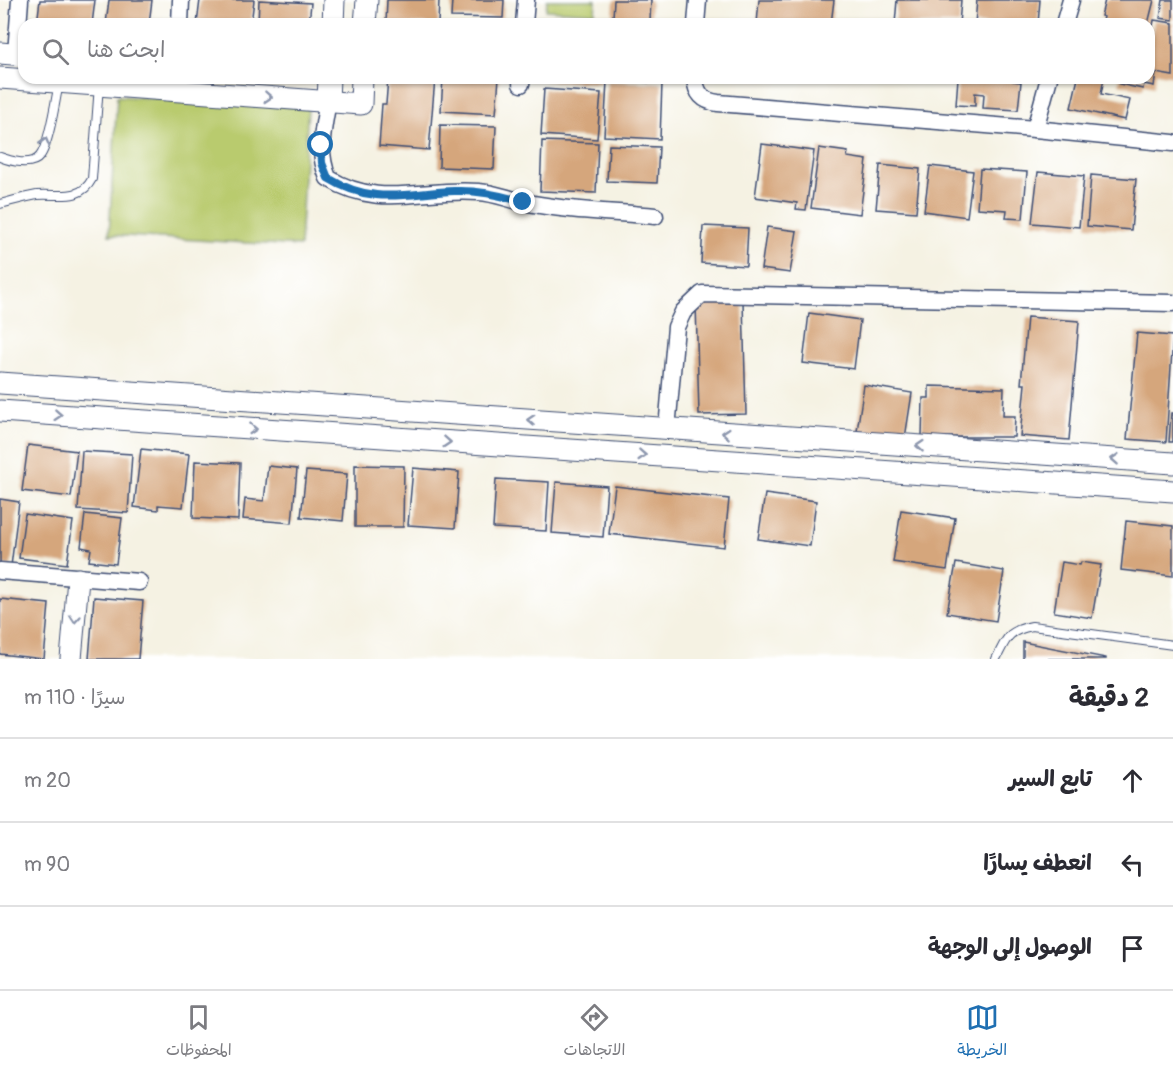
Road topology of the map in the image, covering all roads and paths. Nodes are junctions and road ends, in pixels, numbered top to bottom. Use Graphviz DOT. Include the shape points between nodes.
graph roads {
  1 [pos="20,0"];
  2 [pos="181,0"];
  3 [pos="334,0"];
  4 [pos="367,0"];
  5 [pos="526,0"];
  6 [pos="698,0"];
  7 [pos="1071,0"];
  8 [pos="180,18"];
  9 [pos="333,18"];
  10 [pos="366,18"];
  11 [pos="524,18"];
  12 [pos="696,18"];
  13 [pos="1066,18"];
  14 [pos="13,54"];
  15 [pos="0,78"];
  16 [pos="18,79"];
  17 [pos="59,84"];
  18 [pos="86,84"];
  19 [pos="329,84"];
  20 [pos="362,84"];
  21 [pos="695,84"];
  22 [pos="1047,84"];
  23 [pos="99,85"];
  24 [pos="328,101"];
  25 [pos="1035,129"];
  26 [pos="1173,143"];
  27 [pos="0,156"];
  28 [pos="0,204"];
  29 [pos="655,216"];
  30 [pos="1173,303"];
  31 [pos="0,383"];
  32 [pos="0,411"];
  33 [pos="667,429"];
  34 [pos="1173,463"];
  35 [pos="1173,491"];
  36 [pos="0,571"];
  37 [pos="78,579"];
  38 [pos="139,582"];
  39 [pos="1173,645"];
  40 [pos="71,659"];
  41 [pos="996,659"];
  1 -- 14 [label="street"];
  2 -- 8 [label="street"];
  3 -- 9 [label="street"];
  4 -- 10 [label="street"];
  5 -- 11 [label="street"];
  6 -- 12 [label="street"];
  7 -- 13 [label="street"];
  15 -- 16 [label="street"];
  27 -- 17 [label="lane, one-way" via="32,162 40,158"];
  18 -- 23 [label="street"];
  19 -- 24 [label="street"];
  20 -- 24 [label="street" via="361,104"];
  21 -- 25 [label="street" via="702,98 718,103"];
  22 -- 25 [label="street"];
  23 -- 24 [label="street, one-way"];
  23 -- 28 [label="lane" via="92,179 88,186 83,192 37,195"];
  24 -- 29 [label="street" via="322,163 328,178 356,191 391,197 457,190 493,193 523,202"];
  25 -- 26 [label="street"];
  30 -- 33 [label="street" via="702,294 683,312 676,327"];
  33 -- 31 [label="street, one-way"];
  32 -- 35 [label="street, one-way"];
  34 -- 33 [label="street, one-way"];
  36 -- 37 [label="street"];
  37 -- 38 [label="street"];
  37 -- 40 [label="street, one-way"];
  39 -- 41 [label="lane" via="1032,626 1008,636"];
}
